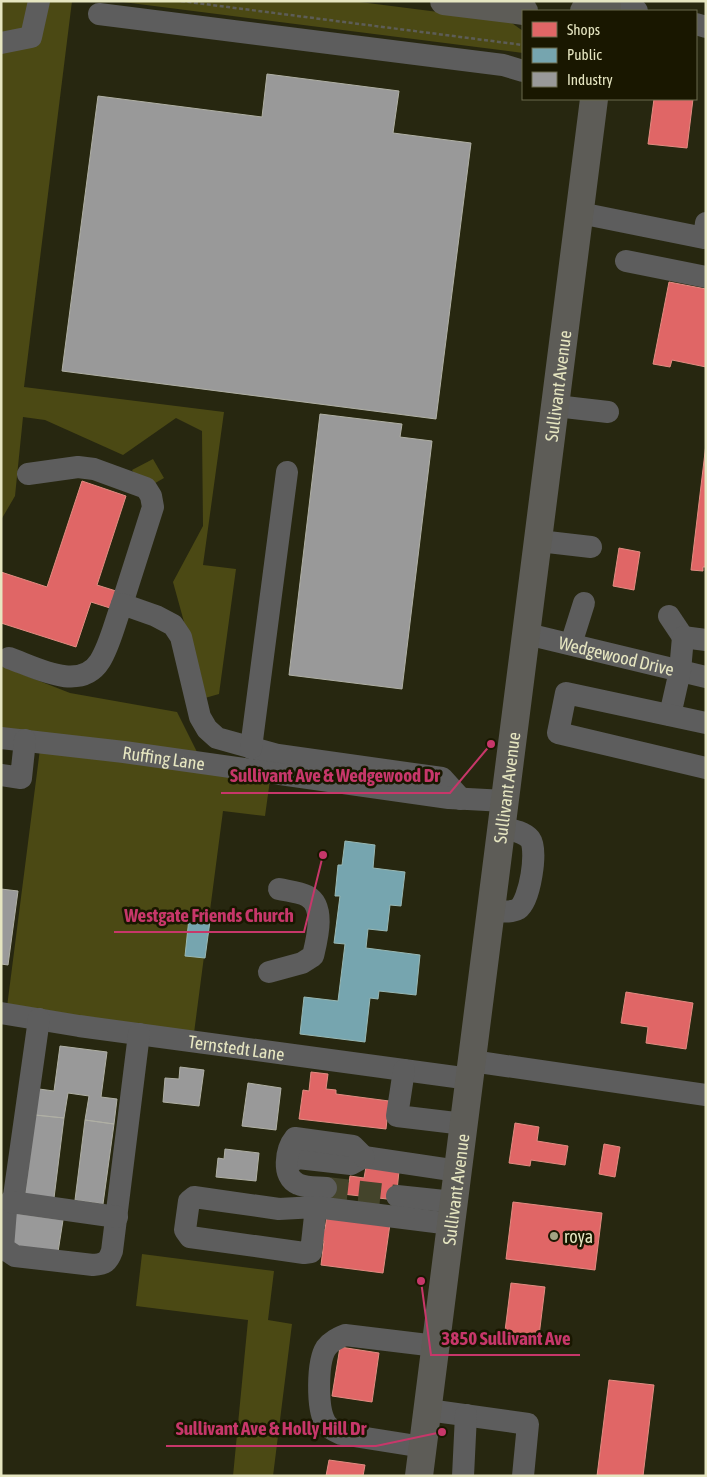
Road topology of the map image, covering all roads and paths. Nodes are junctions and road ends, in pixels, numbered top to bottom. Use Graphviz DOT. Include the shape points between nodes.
graph roads {
  1 [pos="40,1"];
  2 [pos="181,1"];
  3 [pos="444,1"];
  4 [pos="600,6"];
  5 [pos="630,10"];
  6 [pos="522,11"];
  7 [pos="99,14"];
  8 [pos="1,43"];
  9 [pos="522,45"];
  10 [pos="522,71"];
  11 [pos="594,100"];
  12 [pos="580,214"];
  13 [pos="706,222"];
  14 [pos="626,261"];
  15 [pos="706,277"];
  16 [pos="556,406"];
  17 [pos="608,412"];
  18 [pos="287,472"];
  19 [pos="28,474"];
  20 [pos="539,540"];
  21 [pos="591,546"];
  22 [pos="584,603"];
  23 [pos="122,604"];
  24 [pos="669,616"];
  25 [pos="527,634"];
  26 [pos="683,637"];
  27 [pos="706,640"];
  28 [pos="571,644"];
  29 [pos="8,658"];
  30 [pos="680,671"];
  31 [pos="706,677"];
  32 [pos="670,715"];
  33 [pos="706,723"];
  34 [pos="1,738"];
  35 [pos="25,740"];
  36 [pos="251,748"];
  37 [pos="706,768"];
  38 [pos="1,775"];
  39 [pos="461,799"];
  40 [pos="505,801"];
  41 [pos="279,889"];
  42 [pos="269,972"];
  43 [pos="1,1013"];
  44 [pos="39,1019"];
  45 [pos="139,1034"];
  46 [pos="404,1070"];
  47 [pos="471,1070"];
  48 [pos="705,1090"];
  49 [pos="464,1124"];
  50 [pos="458,1171"];
  51 [pos="396,1196"];
  52 [pos="321,1197"];
  53 [pos="11,1202"];
  54 [pos="453,1213"];
  55 [pos="117,1217"];
  56 [pos="436,1346"];
  57 [pos="428,1410"];
  58 [pos="466,1415"];
  59 [pos="423,1447"];
  60 [pos="419,1476"];
  61 [pos="462,1476"];
  62 [pos="523,1476"];
  1 -- 8 [label="street" via="31,36"];
  2 -- 9 [label="path"];
  3 -- 6 [label="main road"];
  4 -- 5 [label="street"];
  7 -- 10 [label="street" via="503,65"];
  11 -- 12 [label="main road, Sullivant Avenue"];
  12 -- 13 [label="street" via="704,238"];
  12 -- 16 [label="main road, Sullivant Avenue"];
  14 -- 15 [label="street"];
  16 -- 17 [label="street"];
  16 -- 20 [label="main road, Sullivant Avenue"];
  18 -- 36 [label="street"];
  19 -- 23 [label="street" via="78,467 94,469 146,488 153,507"];
  20 -- 21 [label="street"];
  20 -- 25 [label="main road, Sullivant Avenue"];
  22 -- 28 [label="street"];
  23 -- 29 [label="street" via="100,662 90,672 77,678 62,676"];
  23 -- 36 [label="street" via="173,625 181,637 200,717 206,729 217,738"];
  24 -- 26 [label="street"];
  25 -- 28 [label="street, Wedgewood Drive"];
  25 -- 40 [label="main road, Sullivant Avenue"];
  26 -- 27 [label="street"];
  26 -- 30 [label="street"];
  28 -- 30 [label="street, Wedgewood Drive"];
  30 -- 31 [label="street, Wedgewood Drive"];
  30 -- 32 [label="street"];
  32 -- 33 [label="street"];
  32 -- 37 [label="street" via="566,693 558,733"];
  34 -- 35 [label="street, Ruffing Lane"];
  35 -- 38 [label="street" via="21,778"];
  35 -- 39 [label="street, Ruffing Lane"];
  36 -- 39 [label="street" via="278,755 442,778"];
  39 -- 40 [label="street, Ruffing Lane"];
  40 -- 47 [label="main road, Sullivant Avenue"];
  41 -- 42 [label="street" via="308,896 315,904 319,915 316,944 313,956 302,964"];
  43 -- 44 [label="street, Ternstedt Lane"];
  44 -- 45 [label="street, Ternstedt Lane"];
  44 -- 53 [label="street"];
  45 -- 46 [label="street, Ternstedt Lane"];
  45 -- 55 [label="street"];
  46 -- 47 [label="street, Ternstedt Lane"];
  46 -- 49 [label="street" via="398,1116"];
  47 -- 48 [label="street, Ternstedt Lane"];
  47 -- 49 [label="main road, Sullivant Avenue"];
  49 -- 50 [label="main road, Sullivant Avenue"];
  50 -- 52 [label="street" via="364,1157 351,1164 298,1158 286,1164 292,1180"];
  50 -- 54 [label="main road, Sullivant Avenue"];
  51 -- 54 [label="street"];
  52 -- 52 [label="street" via="279,1209 194,1197 189,1201 186,1230 190,1237 311,1252"];
  52 -- 54 [label="street"];
  53 -- 55 [label="street"];
  53 -- 55 [label="street" via="6,1210 2,1242 3,1248 15,1256 102,1264 109,1260 112,1251"];
  54 -- 56 [label="main road, Sullivant Avenue"];
  56 -- 57 [label="main road, Sullivant Avenue"];
  56 -- 59 [label="street" via="345,1335 326,1348 322,1360 319,1394 325,1423 340,1434"];
  57 -- 58 [label="street"];
  57 -- 59 [label="main road, Sullivant Avenue"];
  58 -- 61 [label="street"];
  58 -- 62 [label="street" via="528,1424"];
  59 -- 60 [label="main road, Sullivant Avenue"];
}
